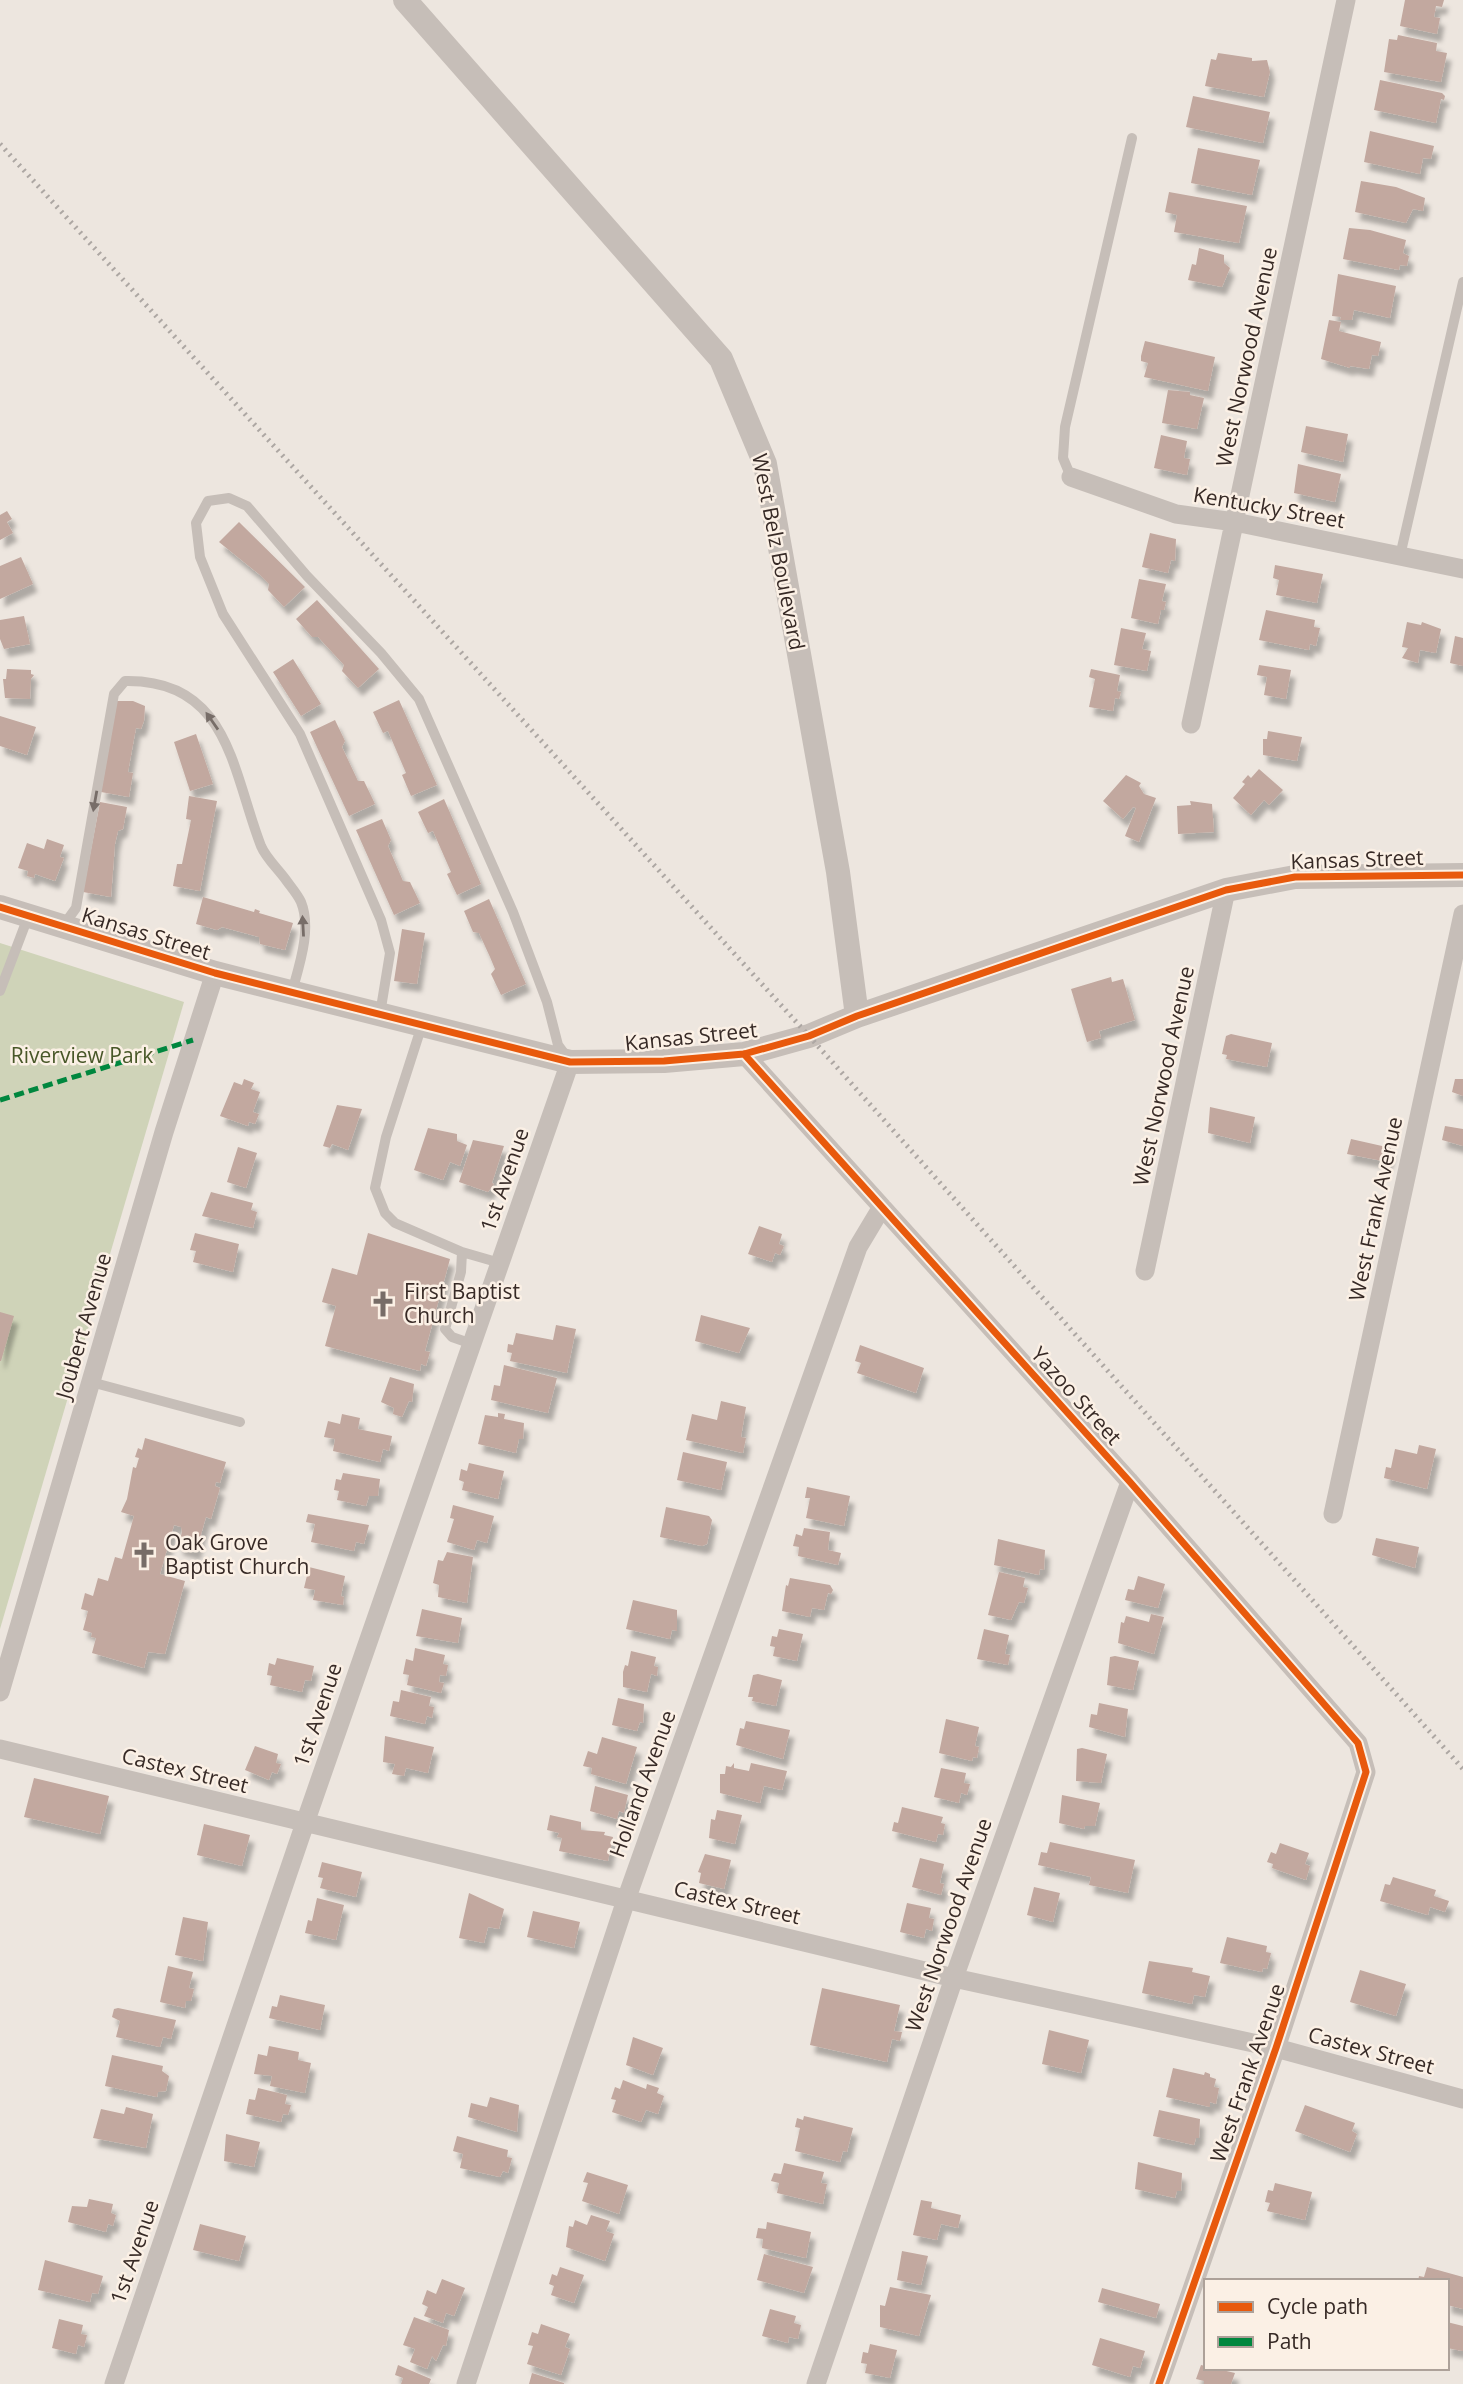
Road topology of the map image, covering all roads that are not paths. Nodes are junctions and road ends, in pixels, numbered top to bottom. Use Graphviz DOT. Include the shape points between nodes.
graph roads {
  1 [pos="405,0"];
  2 [pos="1346,0"];
  3 [pos="1132,138"];
  4 [pos="1463,282"];
  5 [pos="1071,477"];
  6 [pos="1235,522"];
  7 [pos="1400,556"];
  8 [pos="1463,569"];
  9 [pos="1191,723"];
  10 [pos="1463,875"];
  11 [pos="1226,890"];
  12 [pos="0,907"];
  13 [pos="1463,914"];
  14 [pos="28,916"];
  15 [pos="62,927"];
  16 [pos="215,974"];
  17 [pos="0,991"];
  18 [pos="292,992"];
  19 [pos="380,1014"];
  20 [pos="857,1016"];
  21 [pos="423,1025"];
  22 [pos="744,1054"];
  23 [pos="570,1062"];
  24 [pos="882,1207"];
  25 [pos="462,1252"];
  26 [pos="500,1263"];
  27 [pos="1146,1271"];
  28 [pos="472,1344"];
  29 [pos="91,1382"];
  30 [pos="240,1422"];
  31 [pos="1130,1482"];
  32 [pos="1333,1514"];
  33 [pos="0,1692"];
  34 [pos="0,1749"];
  35 [pos="1366,1772"];
  36 [pos="305,1823"];
  37 [pos="626,1900"];
  38 [pos="954,1978"];
  39 [pos="1276,2048"];
  40 [pos="1463,2099"];
  41 [pos="114,2384"];
  42 [pos="466,2384"];
  43 [pos="816,2384"];
  44 [pos="1159,2384"];
  1 -- 20 [label="street, West Belz Boulevard" via="721,359 765,464 838,872"];
  2 -- 6 [label="street, West Norwood Avenue"];
  3 -- 5 [label="lane" via="1065,427 1063,458"];
  4 -- 7 [label="lane"];
  5 -- 6 [label="street, Kentucky Street" via="1176,514"];
  6 -- 7 [label="street, Kentucky Street"];
  6 -- 9 [label="street, West Norwood Avenue"];
  7 -- 8 [label="street, Kentucky Street"];
  10 -- 11 [label="street, Kansas Street" via="1295,877"];
  11 -- 20 [label="street, Kansas Street"];
  11 -- 27 [label="street, West Norwood Avenue"];
  12 -- 14 [label="street, Kansas Street"];
  13 -- 32 [label="street, West Frank Avenue"];
  14 -- 15 [label="street, Kansas Street"];
  14 -- 17 [label="lane"];
  15 -- 16 [label="street, Kansas Street"];
  18 -- 15 [label="lane, one-way" via="305,934 302,903 262,849 222,735 201,705 174,688 125,681 114,694 76,908"];
  16 -- 18 [label="street, Kansas Street"];
  16 -- 29 [label="street, Joubert Avenue"];
  18 -- 19 [label="street, Kansas Street"];
  19 -- 21 [label="street, Kansas Street"];
  19 -- 23 [label="lane" via="390,953 381,920 300,734 223,614 200,557 197,535 196,523 208,501 229,498 247,506 418,699 513,912 558,1045"];
  20 -- 22 [label="street, Kansas Street" via="810,1036"];
  21 -- 23 [label="street, Kansas Street"];
  21 -- 25 [label="lane" via="386,1137 375,1188 385,1213 395,1223"];
  22 -- 23 [label="street, Kansas Street"];
  22 -- 24 [label="street, Yazoo Street"];
  23 -- 26 [label="street, 1st Avenue"];
  24 -- 31 [label="street, Yazoo Street"];
  24 -- 37 [label="street, Holland Avenue" via="858,1247"];
  25 -- 26 [label="lane"];
  25 -- 28 [label="lane" via="445,1329 452,1337"];
  26 -- 28 [label="street, 1st Avenue"];
  28 -- 36 [label="street, 1st Avenue"];
  29 -- 30 [label="lane"];
  29 -- 33 [label="street, Joubert Avenue"];
  31 -- 35 [label="street, Yazoo Street" via="1358,1743"];
  31 -- 38 [label="street, West Norwood Avenue"];
  34 -- 36 [label="street, Castex Street"];
  35 -- 39 [label="street, West Frank Avenue"];
  36 -- 37 [label="street, Castex Street"];
  36 -- 41 [label="street, 1st Avenue"];
  37 -- 38 [label="street, Castex Street"];
  37 -- 42 [label="street, Holland Avenue"];
  38 -- 39 [label="street, Castex Street"];
  38 -- 43 [label="street, West Norwood Avenue"];
  39 -- 40 [label="street, Castex Street"];
  39 -- 44 [label="street, West Frank Avenue"];
}
